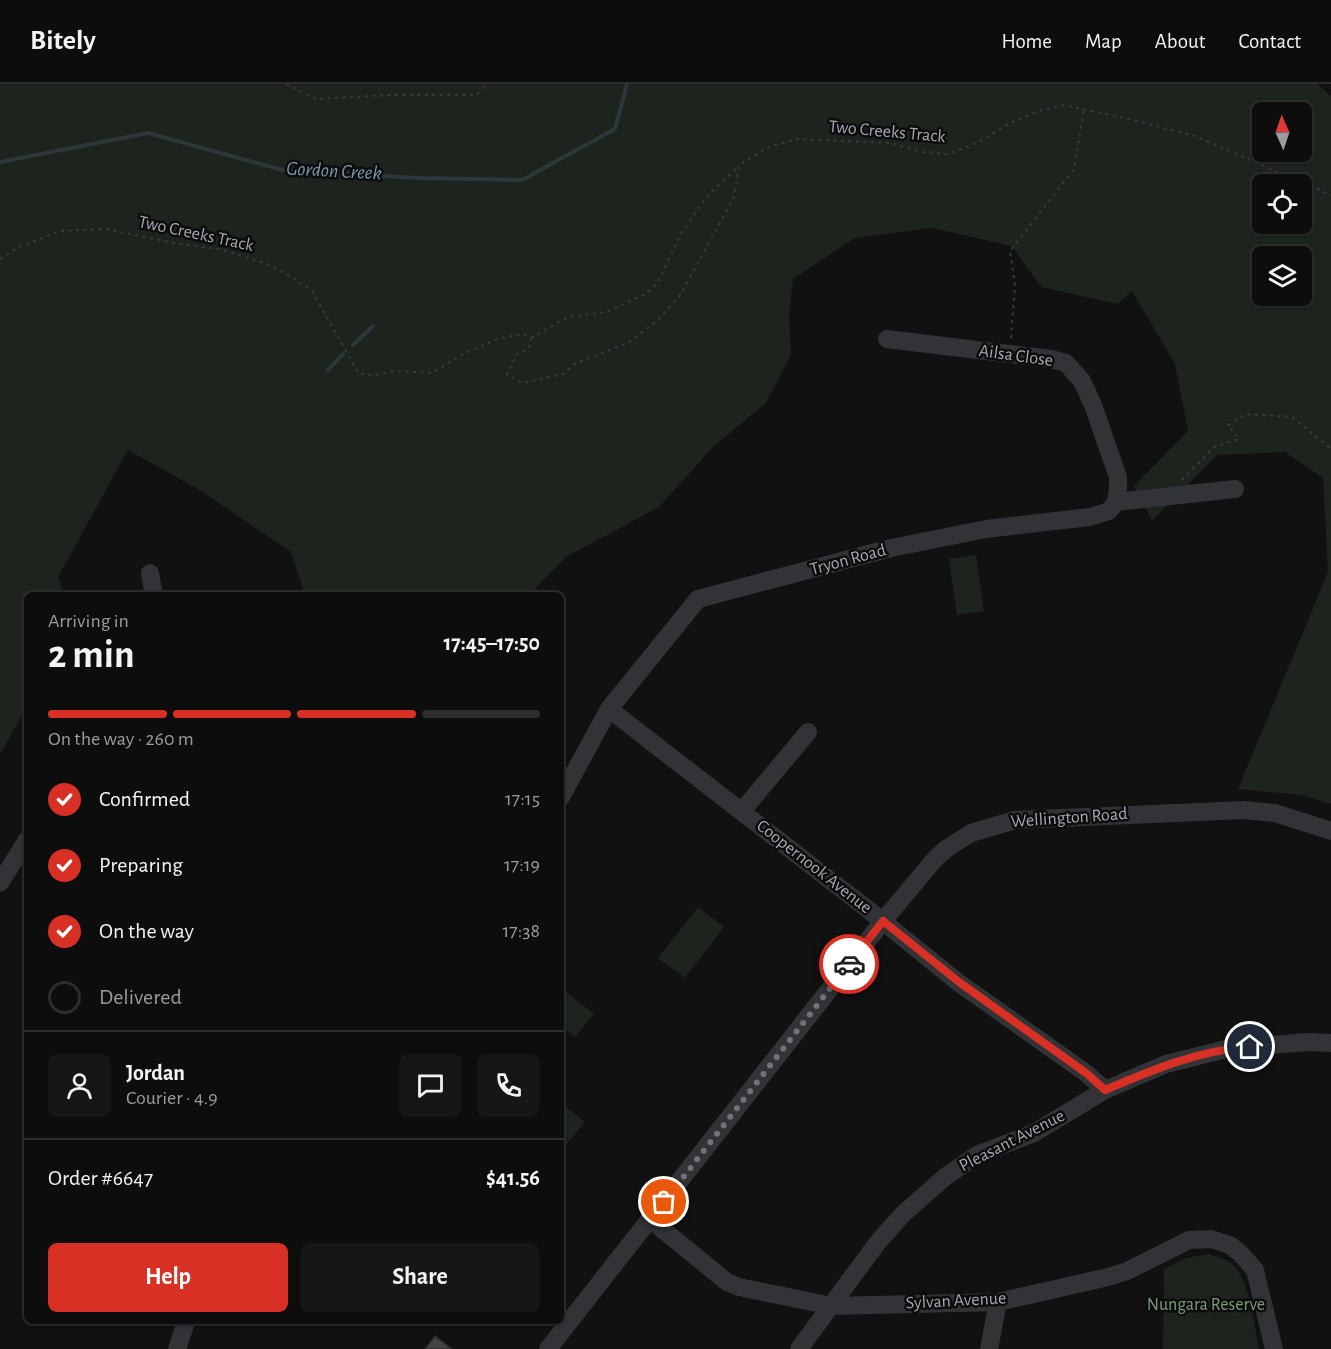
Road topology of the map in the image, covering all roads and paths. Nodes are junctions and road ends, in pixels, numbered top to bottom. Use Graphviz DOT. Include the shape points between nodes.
graph roads {
  1 [pos="287,84"];
  2 [pos="486,84"];
  3 [pos="1084,108"];
  4 [pos="740,165"];
  5 [pos="1331,195"];
  6 [pos="0,259"];
  7 [pos="531,338"];
  8 [pos="886,339"];
  9 [pos="1010,353"];
  10 [pos="1331,449"];
  11 [pos="1235,489"];
  12 [pos="1166,497"];
  13 [pos="1116,502"];
  14 [pos="150,573"];
  15 [pos="152,592"];
  16 [pos="609,709"];
  17 [pos="808,732"];
  18 [pos="564,792"];
  19 [pos="742,811"];
  20 [pos="1331,831"];
  21 [pos="24,845"];
  22 [pos="0,884"];
  23 [pos="883,921"];
  24 [pos="1331,1043"];
  25 [pos="1105,1090"];
  26 [pos="651,1220"];
  27 [pos="998,1302"];
  28 [pos="832,1306"];
  29 [pos="185,1324"];
  30 [pos="177,1349"];
  31 [pos="548,1349"];
  32 [pos="799,1349"];
  33 [pos="989,1349"];
  34 [pos="1274,1349"];
  1 -- 2 [label="path" via="316,99 477,94"];
  3 -- 4 [label="path, Two Creeks Track" via="1064,105 1042,110 948,154 890,143 796,139 769,147"];
  3 -- 5 [label="path, Two Creeks Track" via="1195,136"];
  3 -- 9 [label="path" via="1074,170 1010,251 1015,285"];
  4 -- 7 [label="path, Two Creeks Track" via="706,197 681,234 658,282 646,294 607,312 568,316"];
  4 -- 7 [label="path" via="734,197 681,294 658,320 628,344 576,363 563,374 523,383 507,375 508,368 516,355 529,348"];
  6 -- 7 [label="path, Two Creeks Track" via="60,231 106,229 267,264 312,291 358,374 432,373 497,339 522,334"];
  8 -- 9 [label="street, Ailsa Close"];
  9 -- 13 [label="street, Ailsa Close" via="1066,363 1082,381 1118,477"];
  10 -- 12 [label="path" via="1292,417 1245,414 1228,425 1239,439 1214,447"];
  11 -- 12 [label="street, Tryon Road"];
  12 -- 13 [label="street, Tryon Road"];
  13 -- 16 [label="street, Tryon Road" via="1109,511 1090,517 986,529 901,546 698,599"];
  14 -- 15 [label="street"];
  16 -- 18 [label="street, Tryon Road"];
  16 -- 19 [label="street, Coopernook Avenue"];
  17 -- 19 [label="street"];
  19 -- 23 [label="street, Coopernook Avenue"];
  20 -- 23 [label="street, Wellington Road" via="1275,813 1244,810 1015,820 971,834 946,849"];
  21 -- 22 [label="street"];
  23 -- 25 [label="street, Coopernook Avenue"];
  23 -- 26 [label="street, Wellington Road"];
  24 -- 25 [label="street, Pleasant Avenue" via="1230,1048 1166,1064"];
  25 -- 28 [label="street, Pleasant Avenue" via="1034,1132 977,1155 945,1177 878,1242"];
  26 -- 28 [label="street, Sylvan Avenue" via="727,1282"];
  26 -- 31 [label="street, Wellington Road"];
  27 -- 28 [label="street, Sylvan Avenue"];
  27 -- 33 [label="street"];
  27 -- 34 [label="street, Sylvan Avenue" via="1108,1277 1189,1240 1211,1239 1230,1245 1255,1270"];
  28 -- 32 [label="street, Pleasant Avenue"];
  29 -- 30 [label="street"];
}
